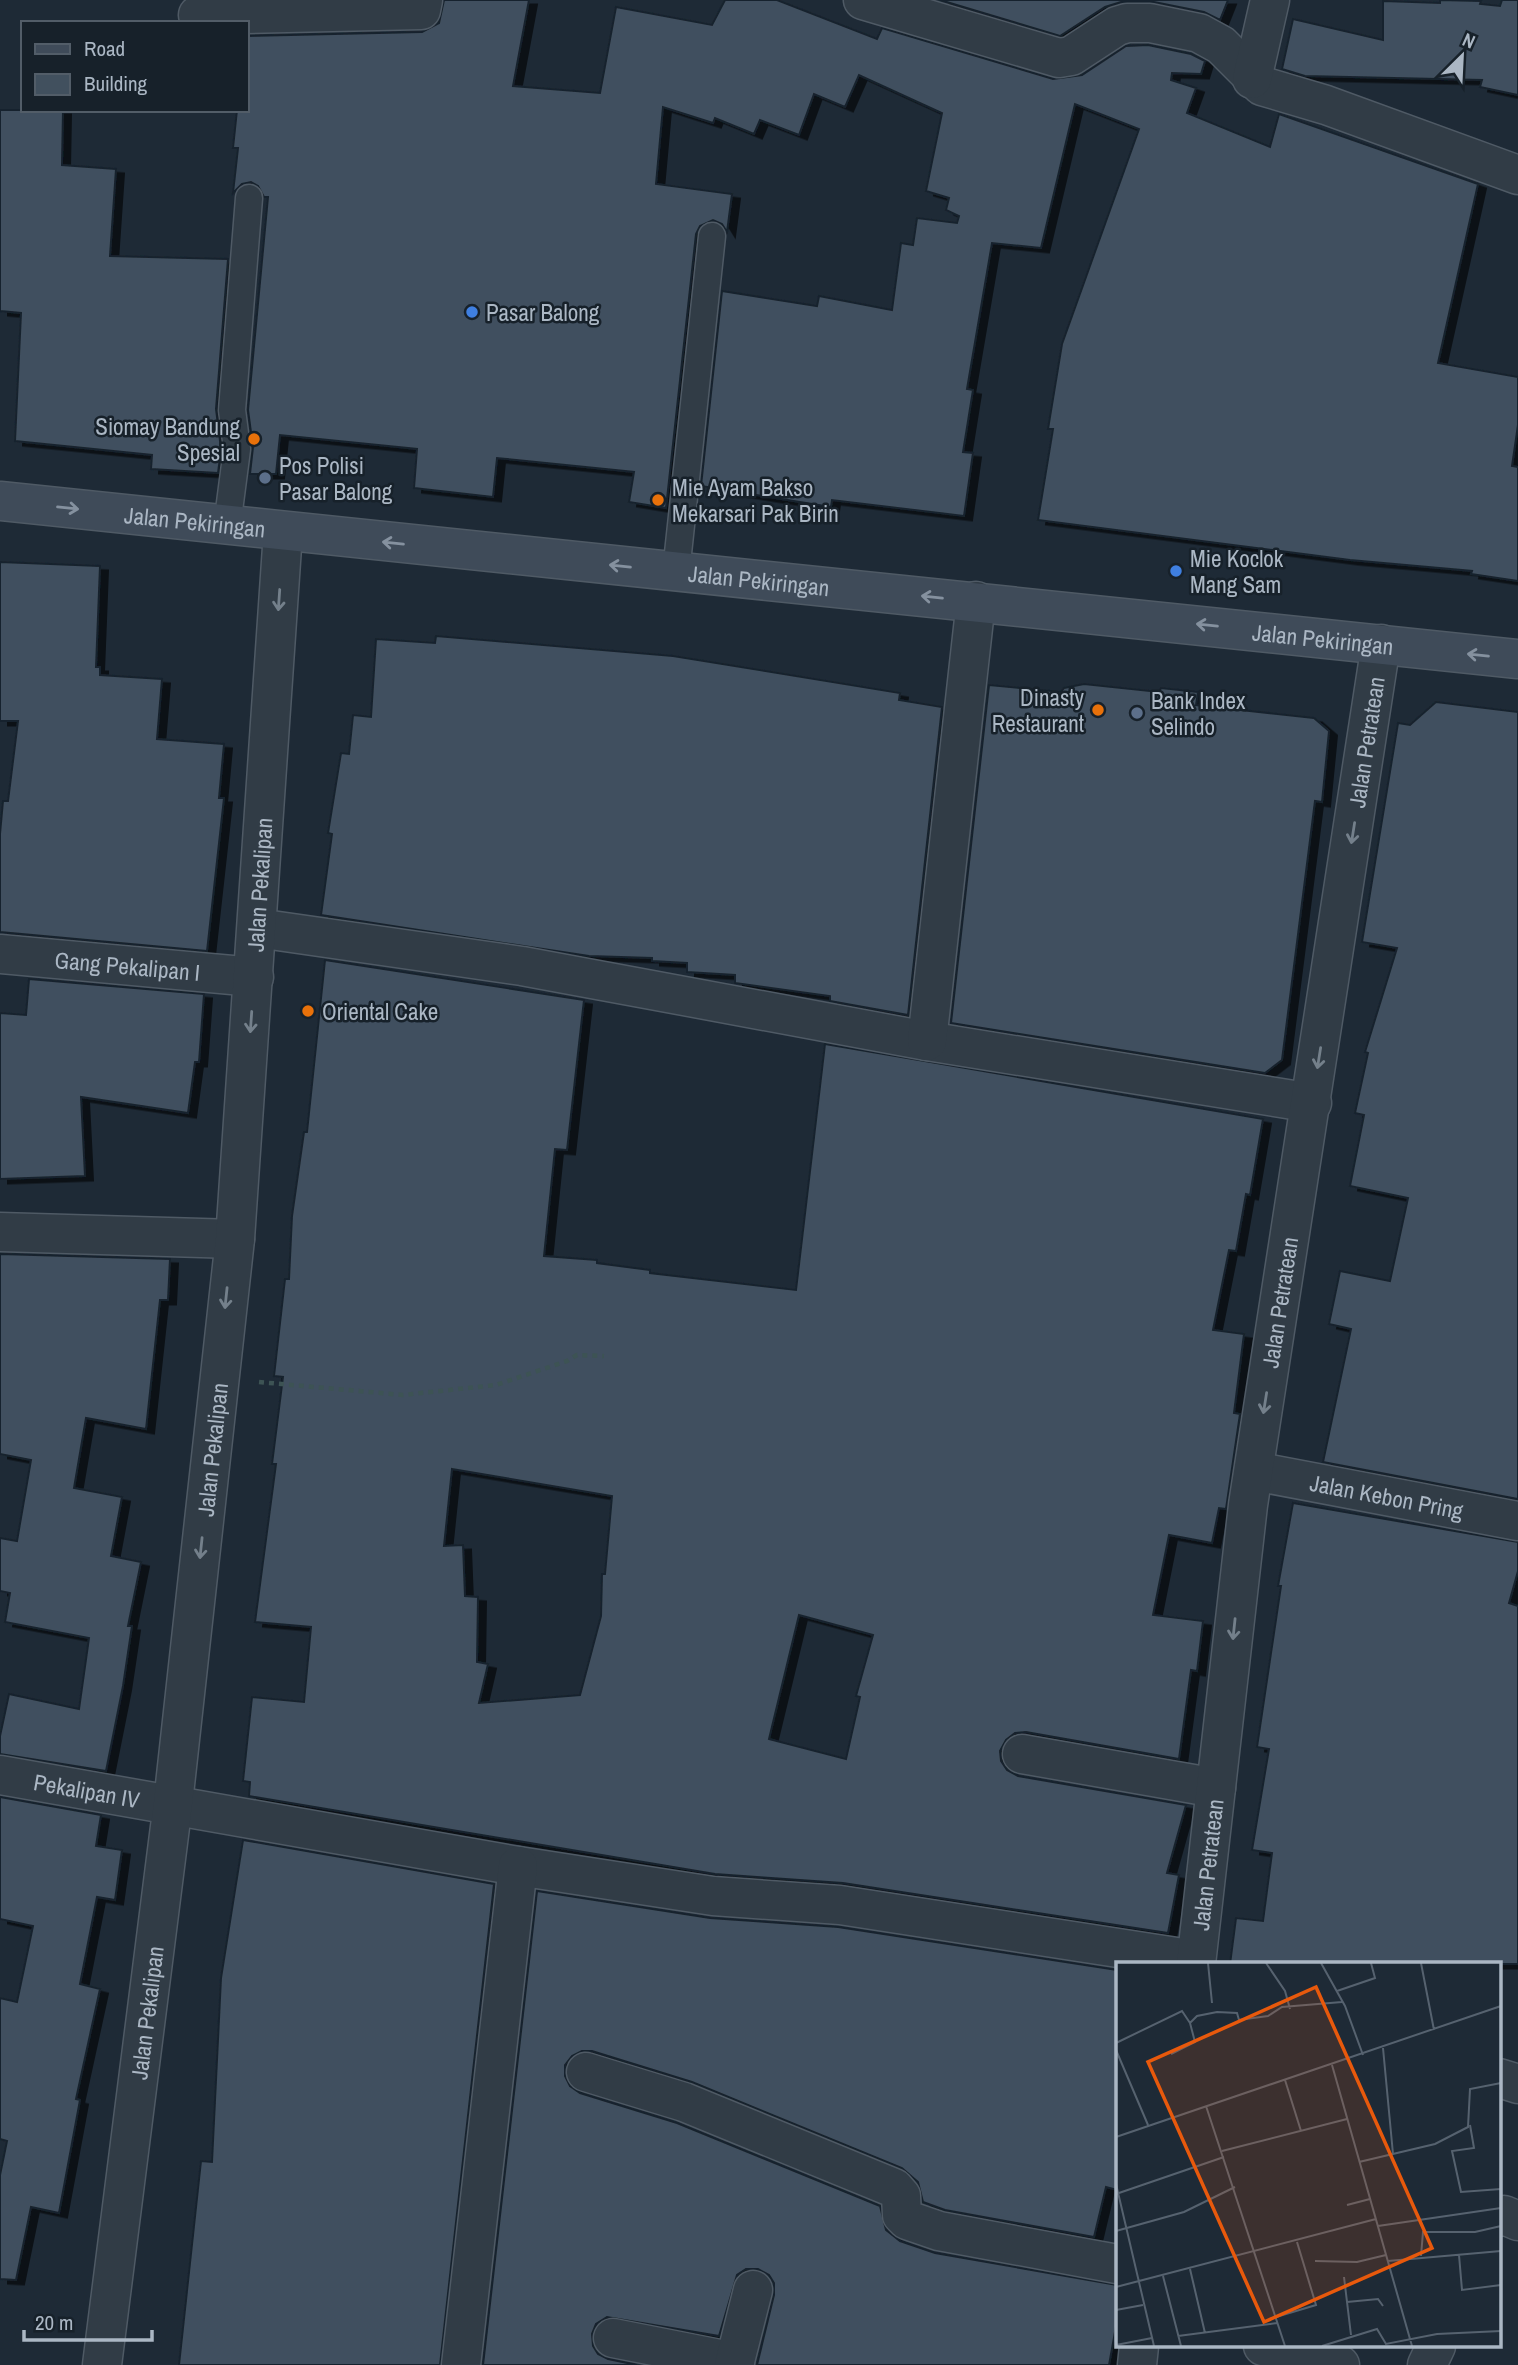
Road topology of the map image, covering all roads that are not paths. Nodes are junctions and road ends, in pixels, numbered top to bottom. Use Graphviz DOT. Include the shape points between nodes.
graph roads {
  1 [pos="423,0"];
  2 [pos="863,0"];
  3 [pos="1270,0"];
  4 [pos="198,15"];
  5 [pos="1252,79"];
  6 [pos="1518,174"];
  7 [pos="249,198"];
  8 [pos="712,236"];
  9 [pos="0,501"];
  10 [pos="227,526"];
  11 [pos="283,531"];
  12 [pos="676,572"];
  13 [pos="976,601"];
  14 [pos="1381,644"];
  15 [pos="1518,659"];
  16 [pos="257,928"];
  17 [pos="0,954"];
  18 [pos="254,977"];
  19 [pos="927,1041"];
  20 [pos="1312,1102"];
  21 [pos="0,1232"];
  22 [pos="235,1239"];
  23 [pos="1254,1471"];
  24 [pos="1518,1521"];
  25 [pos="1022,1754"];
  26 [pos="0,1774"];
  27 [pos="1216,1788"];
  28 [pos="173,1803"];
  29 [pos="518,1866"];
  30 [pos="1196,1962"];
  31 [pos="586,2072"];
  32 [pos="1500,2078"];
  33 [pos="1518,2084"];
  34 [pos="1500,2217"];
  35 [pos="1518,2221"];
  36 [pos="1116,2264"];
  37 [pos="753,2290"];
  38 [pos="613,2338"];
  39 [pos="1271,2348"];
  40 [pos="1435,2348"];
  41 [pos="734,2363"];
  42 [pos="102,2365"];
  43 [pos="461,2365"];
  44 [pos="1340,2365"];
  45 [pos="1427,2365"];
  1 -- 4 [label="street" via="422,10"];
  2 -- 5 [label="street" via="1059,58 1071,56 1117,26 1150,23 1209,37"];
  3 -- 5 [label="street"];
  5 -- 6 [label="street"];
  7 -- 10 [label="lane" via="232,410 237,449"];
  8 -- 12 [label="lane"];
  9 -- 10 [label="main road, Jalan Pekiringan, one-way"];
  10 -- 11 [label="main road, Jalan Pekiringan"];
  12 -- 11 [label="main road, Jalan Pekiringan, one-way"];
  11 -- 16 [label="street, Jalan Pekalipan, one-way"];
  13 -- 12 [label="main road, Jalan Pekiringan, one-way"];
  14 -- 13 [label="main road, Jalan Pekiringan, one-way"];
  13 -- 19 [label="street"];
  15 -- 14 [label="main road, Jalan Pekiringan, one-way"];
  14 -- 20 [label="street, Jalan Petratean, one-way"];
  16 -- 18 [label="street, Jalan Pekalipan"];
  16 -- 19 [label="street" via="522,966"];
  17 -- 18 [label="street, Gang Pekalipan I"];
  18 -- 22 [label="street, Jalan Pekalipan, one-way"];
  19 -- 20 [label="street"];
  20 -- 23 [label="street, Jalan Petratean, one-way"];
  21 -- 22 [label="street"];
  22 -- 28 [label="street, Jalan Pekalipan, one-way"];
  23 -- 24 [label="street, Jalan Kebon Pring"];
  23 -- 27 [label="street, Jalan Petratean, one-way"];
  25 -- 27 [label="street"];
  26 -- 28 [label="street, Pekalipan IV"];
  27 -- 30 [label="street, Jalan Petratean"];
  28 -- 29 [label="street, Pekalipan IV"];
  28 -- 42 [label="street, Jalan Pekalipan"];
  29 -- 30 [label="street, Pekalipan IV" via="713,1896 840,1905"];
  29 -- 43 [label="street"];
  31 -- 36 [label="street" via="684,2102 894,2188 907,2220 939,2231"];
  32 -- 33 [label="street"];
  34 -- 35 [label="street"];
  37 -- 41 [label="street"];
  38 -- 41 [label="street"];
  39 -- 44 [label="street"];
  40 -- 45 [label="street"];
}
